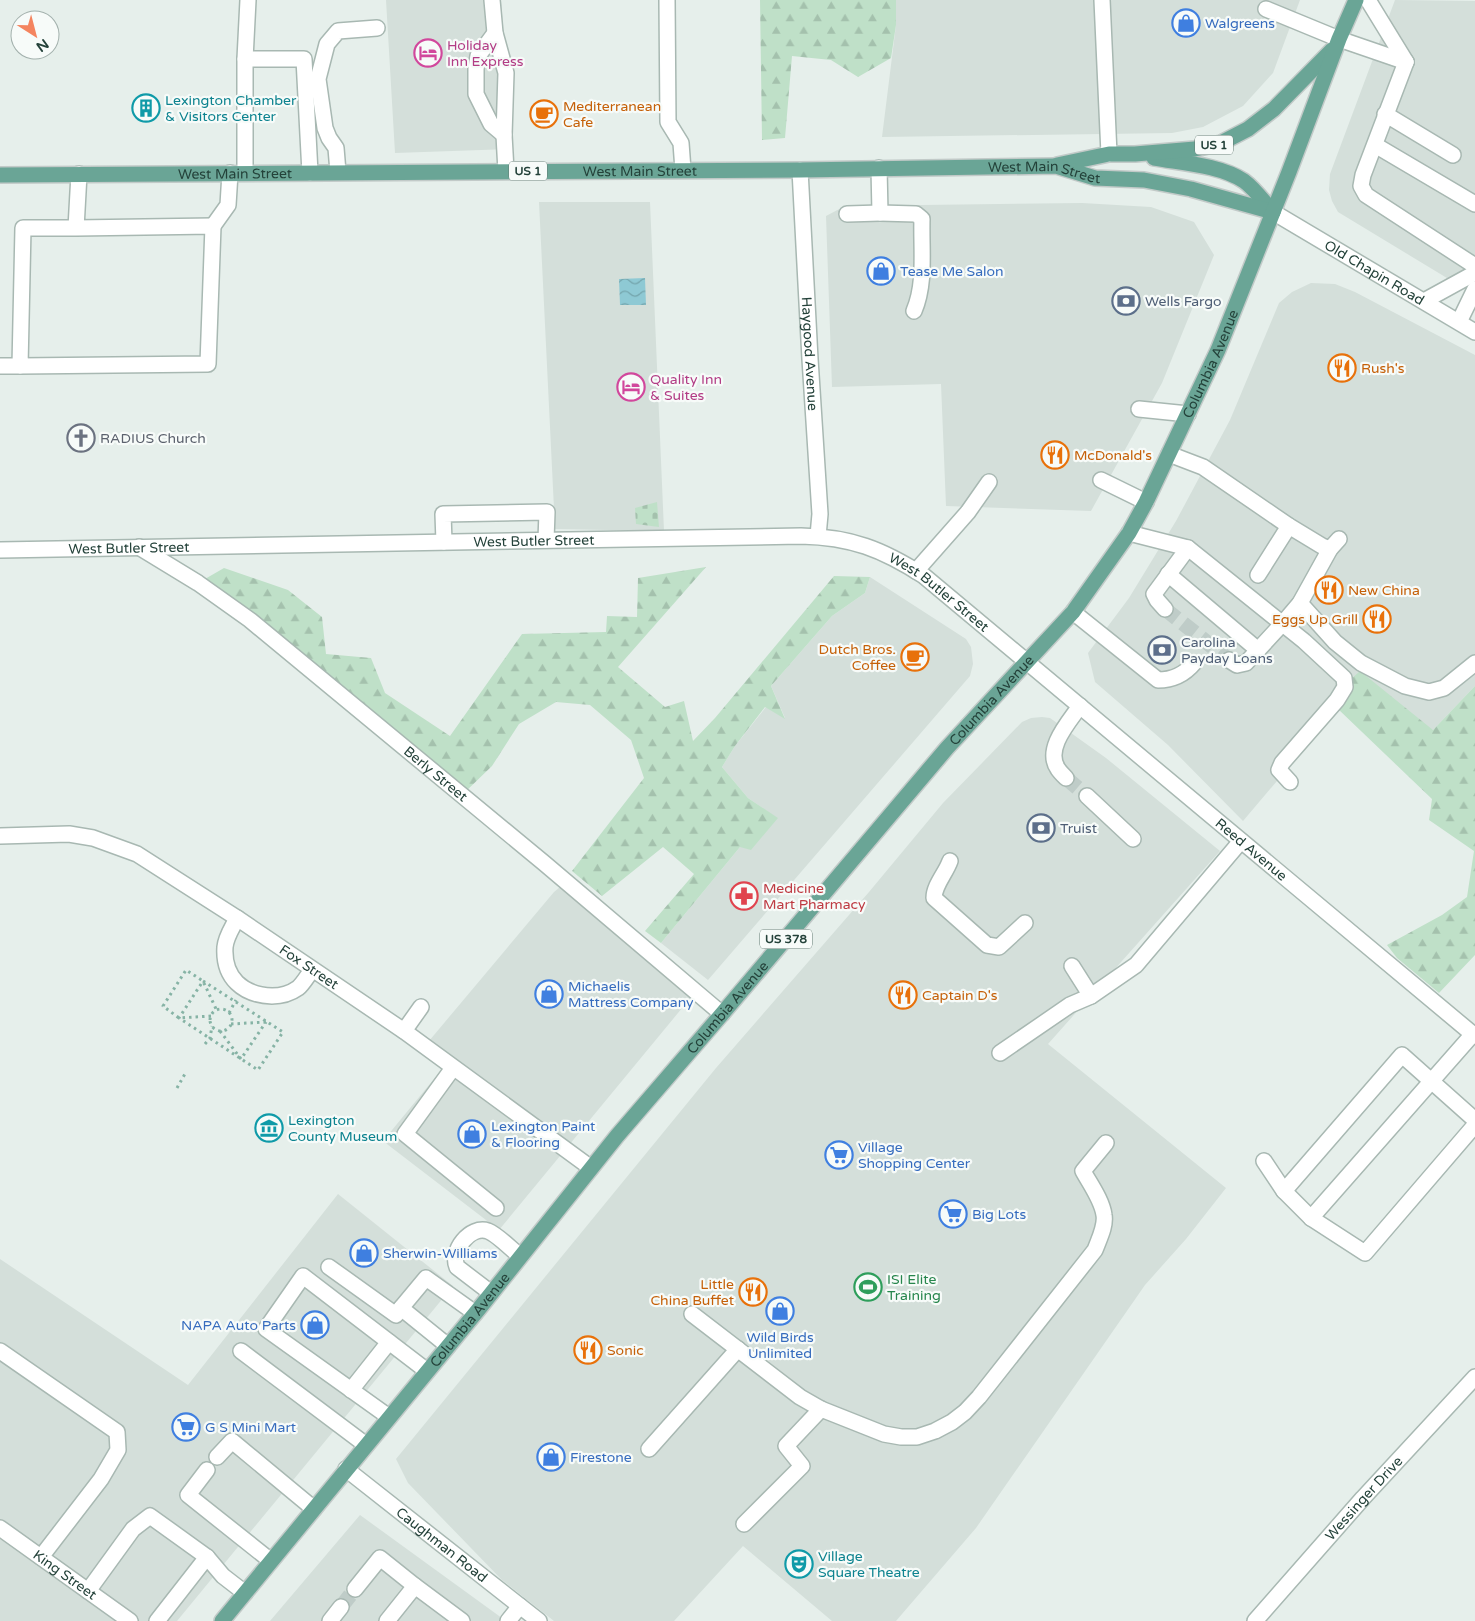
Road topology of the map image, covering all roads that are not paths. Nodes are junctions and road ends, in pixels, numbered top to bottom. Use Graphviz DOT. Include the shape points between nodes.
graph roads {
  1 [pos="248,0"];
  2 [pos="492,0"];
  3 [pos="667,0"];
  4 [pos="1102,0"];
  5 [pos="1356,0"];
  6 [pos="1368,0"];
  7 [pos="1266,9"];
  8 [pos="377,28"];
  9 [pos="495,32"];
  10 [pos="1338,42"];
  11 [pos="246,59"];
  12 [pos="1406,62"];
  13 [pos="1385,114"];
  14 [pos="504,135"];
  15 [pos="1375,145"];
  16 [pos="1109,154"];
  17 [pos="1135,154"];
  18 [pos="1453,155"];
  19 [pos="1056,166"];
  20 [pos="879,168"];
  21 [pos="683,170"];
  22 [pos="800,170"];
  23 [pos="506,171"];
  24 [pos="338,172"];
  25 [pos="237,173"];
  26 [pos="310,173"];
  27 [pos="79,174"];
  28 [pos="0,175"];
  29 [pos="1475,204"];
  30 [pos="1274,212"];
  31 [pos="880,213"];
  32 [pos="847,214"];
  33 [pos="213,226"];
  34 [pos="76,228"];
  35 [pos="1475,266"];
  36 [pos="1475,273"];
  37 [pos="1475,289"];
  38 [pos="1424,301"];
  39 [pos="914,311"];
  40 [pos="1459,322"];
  41 [pos="1475,332"];
  42 [pos="0,366"];
  43 [pos="20,366"];
  44 [pos="1139,409"];
  45 [pos="1188,414"];
  46 [pos="1169,454"];
  47 [pos="1101,480"];
  48 [pos="988,482"];
  49 [pos="1146,502"];
  50 [pos="1289,526"];
  51 [pos="1129,533"];
  52 [pos="818,536"];
  53 [pos="546,540"];
  54 [pos="444,542"];
  55 [pos="139,546"];
  56 [pos="1188,548"];
  57 [pos="0,550"];
  58 [pos="916,571"];
  59 [pos="1168,574"];
  60 [pos="1258,575"];
  61 [pos="1300,603"];
  62 [pos="1166,609"];
  63 [pos="1073,612"];
  64 [pos="1283,624"];
  65 [pos="1258,650"];
  66 [pos="1229,660"];
  67 [pos="1028,662"];
  68 [pos="1194,663"];
  69 [pos="1475,663"];
  70 [pos="1080,706"];
  71 [pos="1066,778"];
  72 [pos="1290,782"];
  73 [pos="1087,796"];
  74 [pos="0,836"];
  75 [pos="1133,839"];
  76 [pos="1241,841"];
  77 [pos="950,862"];
  78 [pos="237,918"];
  79 [pos="1025,924"];
  80 [pos="1072,966"];
  81 [pos="312,970"];
  82 [pos="1091,996"];
  83 [pos="421,1007"];
  84 [pos="722,1014"];
  85 [pos="404,1031"];
  86 [pos="1474,1035"];
  87 [pos="1000,1054"];
  88 [pos="453,1068"];
  89 [pos="1432,1082"];
  90 [pos="1475,1120"];
  91 [pos="1475,1125"];
  92 [pos="1106,1143"];
  93 [pos="1264,1161"];
  94 [pos="591,1168"];
  95 [pos="1284,1191"];
  96 [pos="496,1208"];
  97 [pos="1312,1218"];
  98 [pos="520,1256"];
  99 [pos="328,1267"];
  100 [pos="491,1293"];
  101 [pos="401,1308"];
  102 [pos="475,1313"];
  103 [pos="692,1314"];
  104 [pos="389,1342"];
  105 [pos="448,1346"];
  106 [pos="738,1349"];
  107 [pos="0,1351"];
  108 [pos="241,1351"];
  109 [pos="427,1371"];
  110 [pos="1475,1377"];
  111 [pos="351,1390"];
  112 [pos="822,1409"];
  113 [pos="390,1417"];
  114 [pos="366,1445"];
  115 [pos="649,1449"];
  116 [pos="217,1457"];
  117 [pos="346,1469"];
  118 [pos="207,1470"];
  119 [pos="314,1509"];
  120 [pos="744,1524"];
  121 [pos="0,1528"];
  122 [pos="41,1557"];
  123 [pos="207,1558"];
  124 [pos="271,1561"];
  125 [pos="415,1586"];
  126 [pos="355,1589"];
  127 [pos="88,1591"];
  128 [pos="245,1593"];
  129 [pos="520,1606"];
  130 [pos="341,1608"];
  131 [pos="130,1621"];
  132 [pos="157,1621"];
  133 [pos="222,1621"];
  134 [pos="330,1621"];
  135 [pos="388,1621"];
  136 [pos="462,1621"];
  137 [pos="508,1621"];
  138 [pos="539,1621"];
  139 [pos="1255,1621"];
  1 -- 11 [label="street"];
  2 -- 9 [label="street"];
  3 -- 21 [label="street" via="668,122 681,143"];
  4 -- 16 [label="street"];
  5 -- 10 [label="main road, US 1"];
  6 -- 12 [label="street"];
  7 -- 10 [label="street"];
  8 -- 24 [label="street" via="338,31 327,44 318,79 325,128 336,148"];
  9 -- 14 [label="street" via="506,73"];
  9 -- 14 [label="street" via="478,56 476,94 491,124"];
  10 -- 12 [label="street"];
  10 -- 17 [label="main road, US 1" via="1274,109 1248,129 1221,143 1195,150"];
  10 -- 30 [label="main road, US 1"];
  11 -- 25 [label="street"];
  11 -- 26 [label="street" via="304,59"];
  12 -- 13 [label="street"];
  13 -- 15 [label="street"];
  13 -- 18 [label="street"];
  14 -- 23 [label="street"];
  15 -- 29 [label="street"];
  15 -- 35 [label="street" via="1361,186 1366,195"];
  16 -- 17 [label="main road, US 1"];
  16 -- 19 [label="main road, US 1"];
  17 -- 30 [label="main road" via="1219,170 1234,176 1245,182"];
  19 -- 20 [label="main road, West Main Street / US 1"];
  19 -- 30 [label="main road, West Main Street / US 1" via="1095,178 1144,180"];
  20 -- 22 [label="main road, West Main Street / US 1"];
  20 -- 31 [label="street"];
  21 -- 22 [label="main road, West Main Street / US 1"];
  21 -- 23 [label="main road, West Main Street / US 1"];
  22 -- 52 [label="street, Haygood Avenue" via="820,514"];
  23 -- 24 [label="main road, West Main Street / US 1"];
  24 -- 26 [label="main road, West Main Street / US 1"];
  25 -- 26 [label="main road, West Main Street / US 1"];
  25 -- 27 [label="main road, West Main Street / US 1"];
  25 -- 33 [label="street" via="228,206"];
  27 -- 28 [label="main road, West Main Street / US 1"];
  27 -- 34 [label="street"];
  30 -- 38 [label="street, Old Chapin Road"];
  30 -- 45 [label="main road, Columbia Avenue / US 378" via="1218,350"];
  31 -- 32 [label="street"];
  31 -- 39 [label="street" via="916,214 922,219 921,282"];
  33 -- 34 [label="street"];
  33 -- 43 [label="street" via="208,364"];
  34 -- 43 [label="street" via="23,228"];
  36 -- 38 [label="street"];
  37 -- 40 [label="street"];
  38 -- 40 [label="street, Old Chapin Road"];
  40 -- 41 [label="street, Old Chapin Road"];
  42 -- 43 [label="street"];
  44 -- 45 [label="street"];
  45 -- 46 [label="main road, Columbia Avenue / US 378"];
  46 -- 49 [label="main road, Columbia Avenue / US 378"];
  46 -- 50 [label="street" via="1203,467"];
  47 -- 49 [label="street"];
  48 -- 58 [label="street" via="968,512"];
  49 -- 51 [label="main road, Columbia Avenue / US 378"];
  50 -- 60 [label="street"];
  50 -- 61 [label="street" via="1322,546 1335,544"];
  51 -- 56 [label="street"];
  51 -- 63 [label="main road, Columbia Avenue / US 378"];
  52 -- 53 [label="street, West Butler Street"];
  52 -- 58 [label="street, West Butler Street" via="882,552"];
  53 -- 54 [label="street, West Butler Street"];
  53 -- 54 [label="street" via="547,512 443,514"];
  54 -- 55 [label="street, West Butler Street"];
  55 -- 57 [label="street, West Butler Street"];
  55 -- 84 [label="street, Berly Street" via="250,620"];
  56 -- 59 [label="street"];
  56 -- 64 [label="street"];
  58 -- 67 [label="street, West Butler Street"];
  59 -- 62 [label="street" via="1154,594"];
  59 -- 65 [label="street"];
  61 -- 64 [label="street"];
  61 -- 69 [label="street" via="1335,642 1361,663 1405,686 1429,692 1444,688"];
  63 -- 67 [label="main road, Columbia Avenue / US 378"];
  63 -- 68 [label="street" via="1158,680 1173,679"];
  64 -- 65 [label="street"];
  64 -- 72 [label="street" via="1338,671 1344,678 1345,687 1282,763 1279,770"];
  65 -- 66 [label="street" via="1246,663 1237,665"];
  67 -- 70 [label="street, Reed Avenue"];
  67 -- 84 [label="main road, Columbia Avenue / US 378" via="947,748"];
  70 -- 71 [label="street" via="1054,750 1057,768"];
  70 -- 76 [label="street, Reed Avenue"];
  73 -- 75 [label="street"];
  74 -- 78 [label="street, Fox Street" via="69,834 93,838 137,854"];
  76 -- 82 [label="street" via="1136,965"];
  76 -- 86 [label="street, Reed Avenue"];
  77 -- 79 [label="street" via="934,898 987,945 999,947"];
  78 -- 81 [label="street, Fox Street"];
  78 -- 81 [label="street" via="228,935 226,958 233,978 243,989 259,995 289,993 299,988"];
  80 -- 82 [label="street"];
  81 -- 85 [label="street, Fox Street"];
  82 -- 87 [label="street" via="1070,1005"];
  83 -- 85 [label="street"];
  84 -- 94 [label="main road, Columbia Avenue / US 378"];
  85 -- 88 [label="street, Fox Street"];
  86 -- 89 [label="street"];
  88 -- 94 [label="street, Fox Street"];
  88 -- 96 [label="street" via="405,1134"];
  89 -- 90 [label="street"];
  89 -- 95 [label="street" via="1402,1055"];
  89 -- 97 [label="street"];
  91 -- 97 [label="street" via="1365,1252"];
  92 -- 112 [label="street" via="1083,1171 1104,1216 1095,1250 964,1412 935,1431 917,1437 901,1437 884,1434"];
  93 -- 95 [label="street"];
  94 -- 98 [label="main road, Columbia Avenue / US 378"];
  95 -- 97 [label="street"];
  98 -- 100 [label="main road, Columbia Avenue / US 378"];
  98 -- 100 [label="street" via="490,1232 482,1230 465,1239 454,1261 457,1267"];
  99 -- 101 [label="street" via="396,1316"];
  100 -- 102 [label="main road, Columbia Avenue / US 378"];
  101 -- 102 [label="street" via="426,1278"];
  101 -- 105 [label="street"];
  102 -- 105 [label="main road, Columbia Avenue / US 378"];
  103 -- 106 [label="street"];
  104 -- 109 [label="street"];
  104 -- 111 [label="street"];
  104 -- 111 [label="street" via="303,1276 266,1329"];
  105 -- 109 [label="main road, Columbia Avenue / US 378"];
  106 -- 112 [label="street" via="800,1397"];
  106 -- 115 [label="street"];
  107 -- 122 [label="street" via="117,1432 118,1450 101,1479"];
  108 -- 114 [label="street"];
  109 -- 113 [label="main road, Columbia Avenue / US 378"];
  110 -- 139 [label="street, Wessinger Drive"];
  111 -- 113 [label="street"];
  112 -- 120 [label="street" via="786,1446 802,1466"];
  113 -- 114 [label="main road, Columbia Avenue / US 378"];
  114 -- 117 [label="main road, Columbia Avenue / US 378"];
  116 -- 119 [label="street" via="232,1441"];
  117 -- 119 [label="main road, Columbia Avenue / US 378"];
  117 -- 129 [label="street, Caughman Road"];
  118 -- 124 [label="street" via="188,1496"];
  119 -- 124 [label="main road, Columbia Avenue / US 378"];
  121 -- 122 [label="street, King Street"];
  122 -- 127 [label="street, King Street"];
  123 -- 127 [label="street" via="150,1516 133,1529"];
  123 -- 128 [label="street"];
  123 -- 132 [label="street"];
  124 -- 128 [label="main road, Columbia Avenue / US 378"];
  125 -- 126 [label="street" via="380,1558"];
  125 -- 135 [label="street"];
  125 -- 136 [label="street"];
  127 -- 131 [label="street, King Street"];
  128 -- 133 [label="main road, Columbia Avenue / US 378"];
  129 -- 137 [label="street"];
  129 -- 138 [label="street, Caughman Road"];
  130 -- 134 [label="street"];
}
